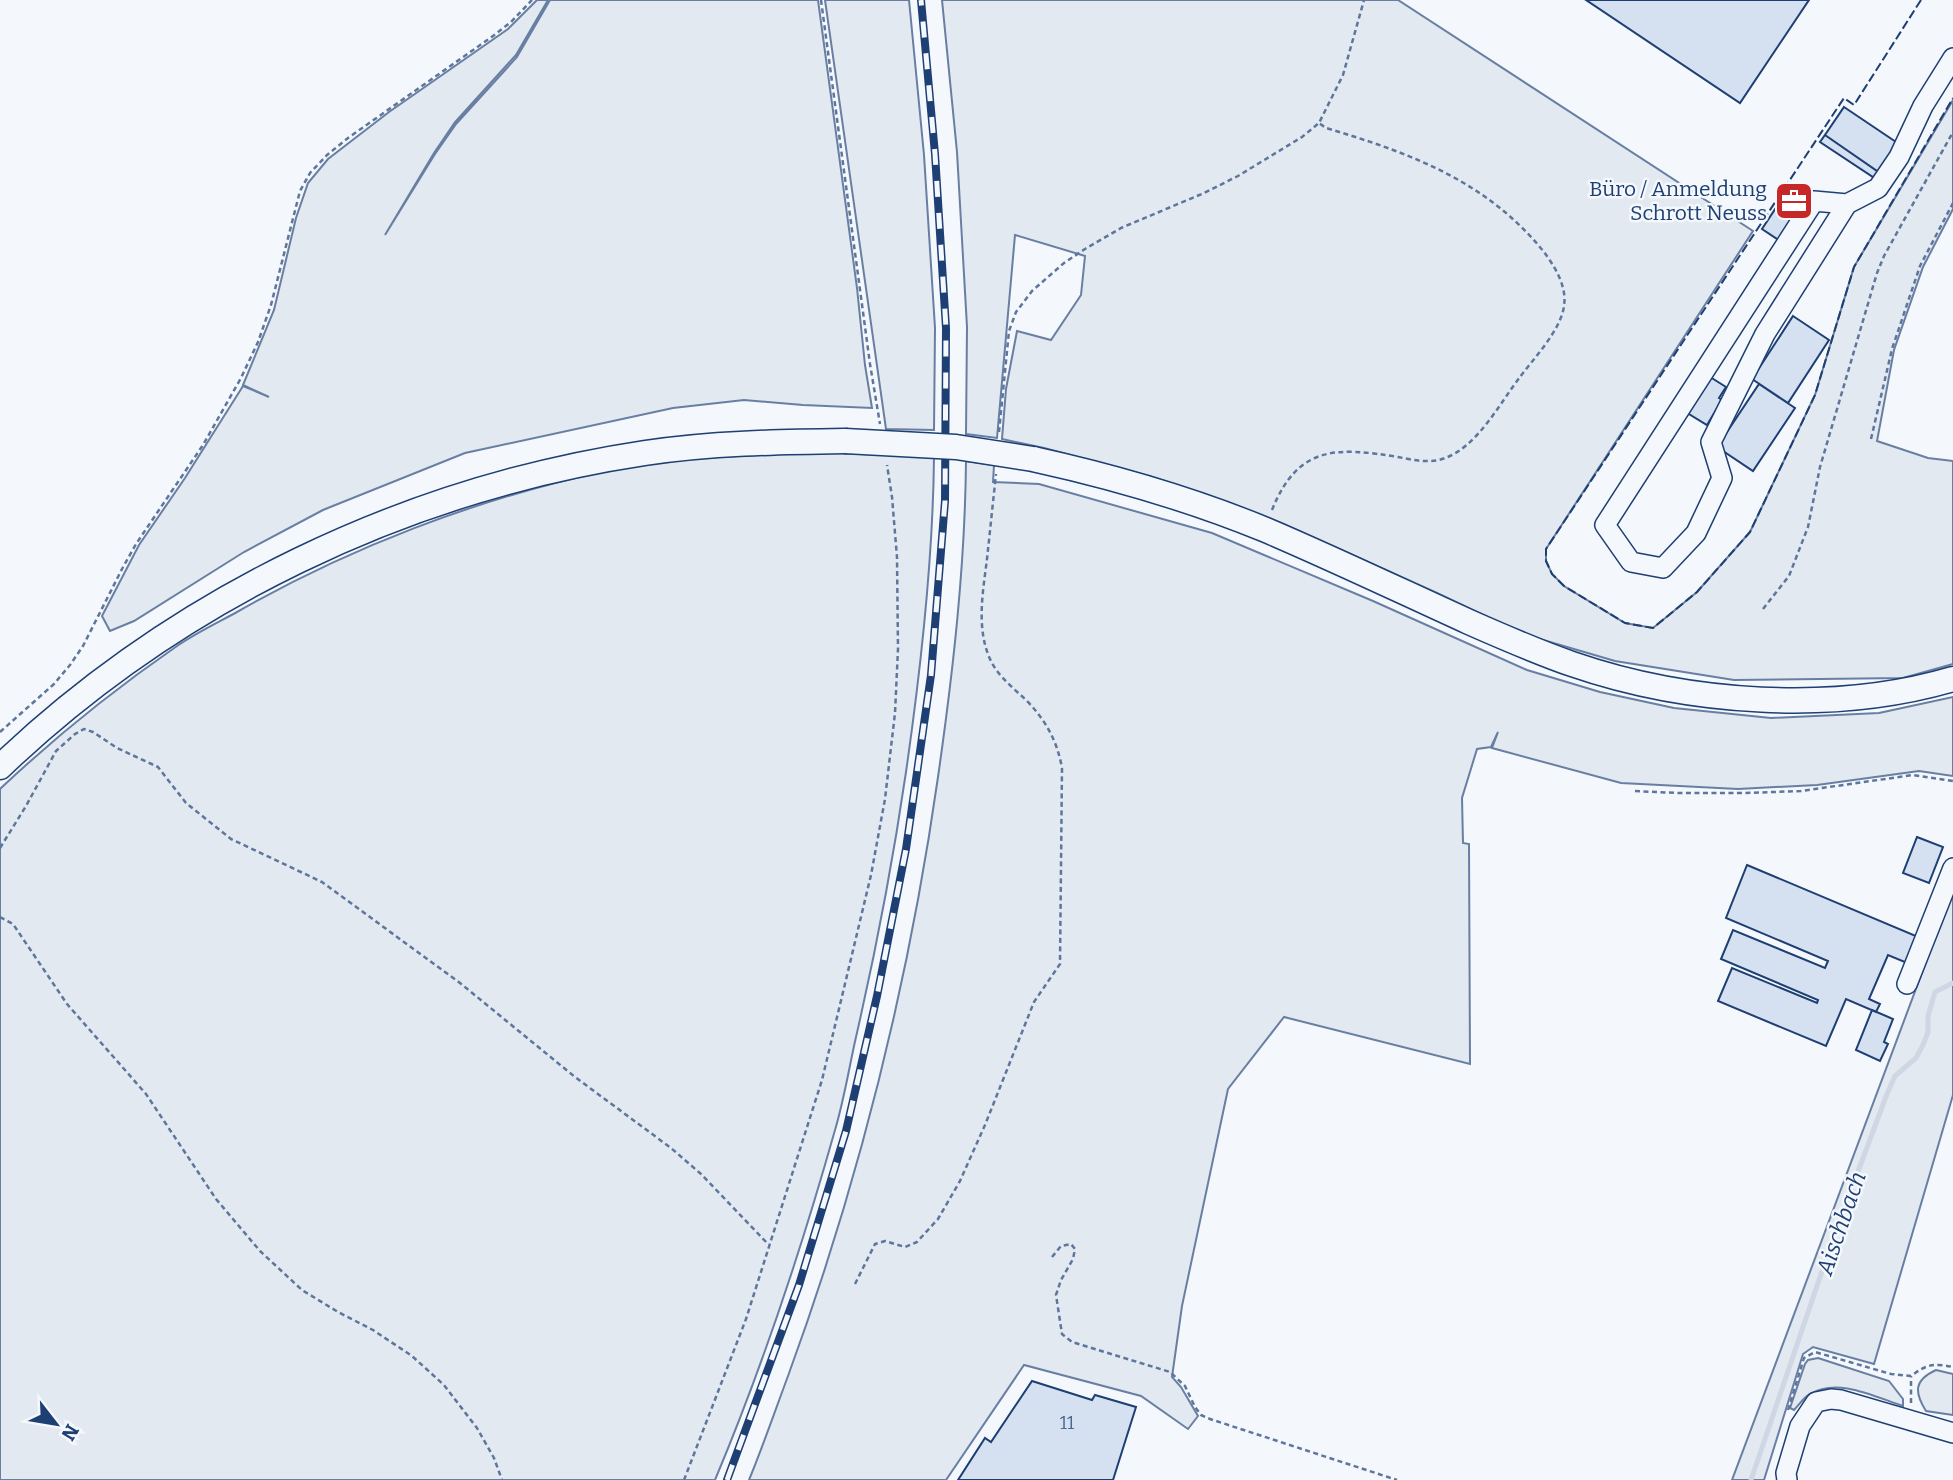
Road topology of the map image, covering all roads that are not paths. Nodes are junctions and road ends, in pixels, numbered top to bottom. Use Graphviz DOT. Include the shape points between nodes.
graph roads {
  1 [pos="1953,58"];
  2 [pos="1847,204"];
  3 [pos="1953,679"];
  4 [pos="0,767"];
  5 [pos="1953,868"];
  6 [pos="1907,984"];
  7 [pos="1953,1433"];
  8 [pos="1787,1480"];
  1 -- 2 [label="lane" via="1878,188"];
  2 -- 2 [label="lane" via="1765,334 1711,442 1722,478 1696,533 1663,568 1631,562 1605,526 1814,201"];
  3 -- 4 [label="main road, bridge" via="1846,698 1732,698 1679,692 1572,664 1517,643 1345,564 1145,486 1033,459 956,447 845,441 751,443 645,453 542,474 473,491 343,539 282,568 140,652"];
  5 -- 6 [label="lane"];
  7 -- 8 [label="lane" via="1841,1400 1816,1402 1800,1426"];
}
